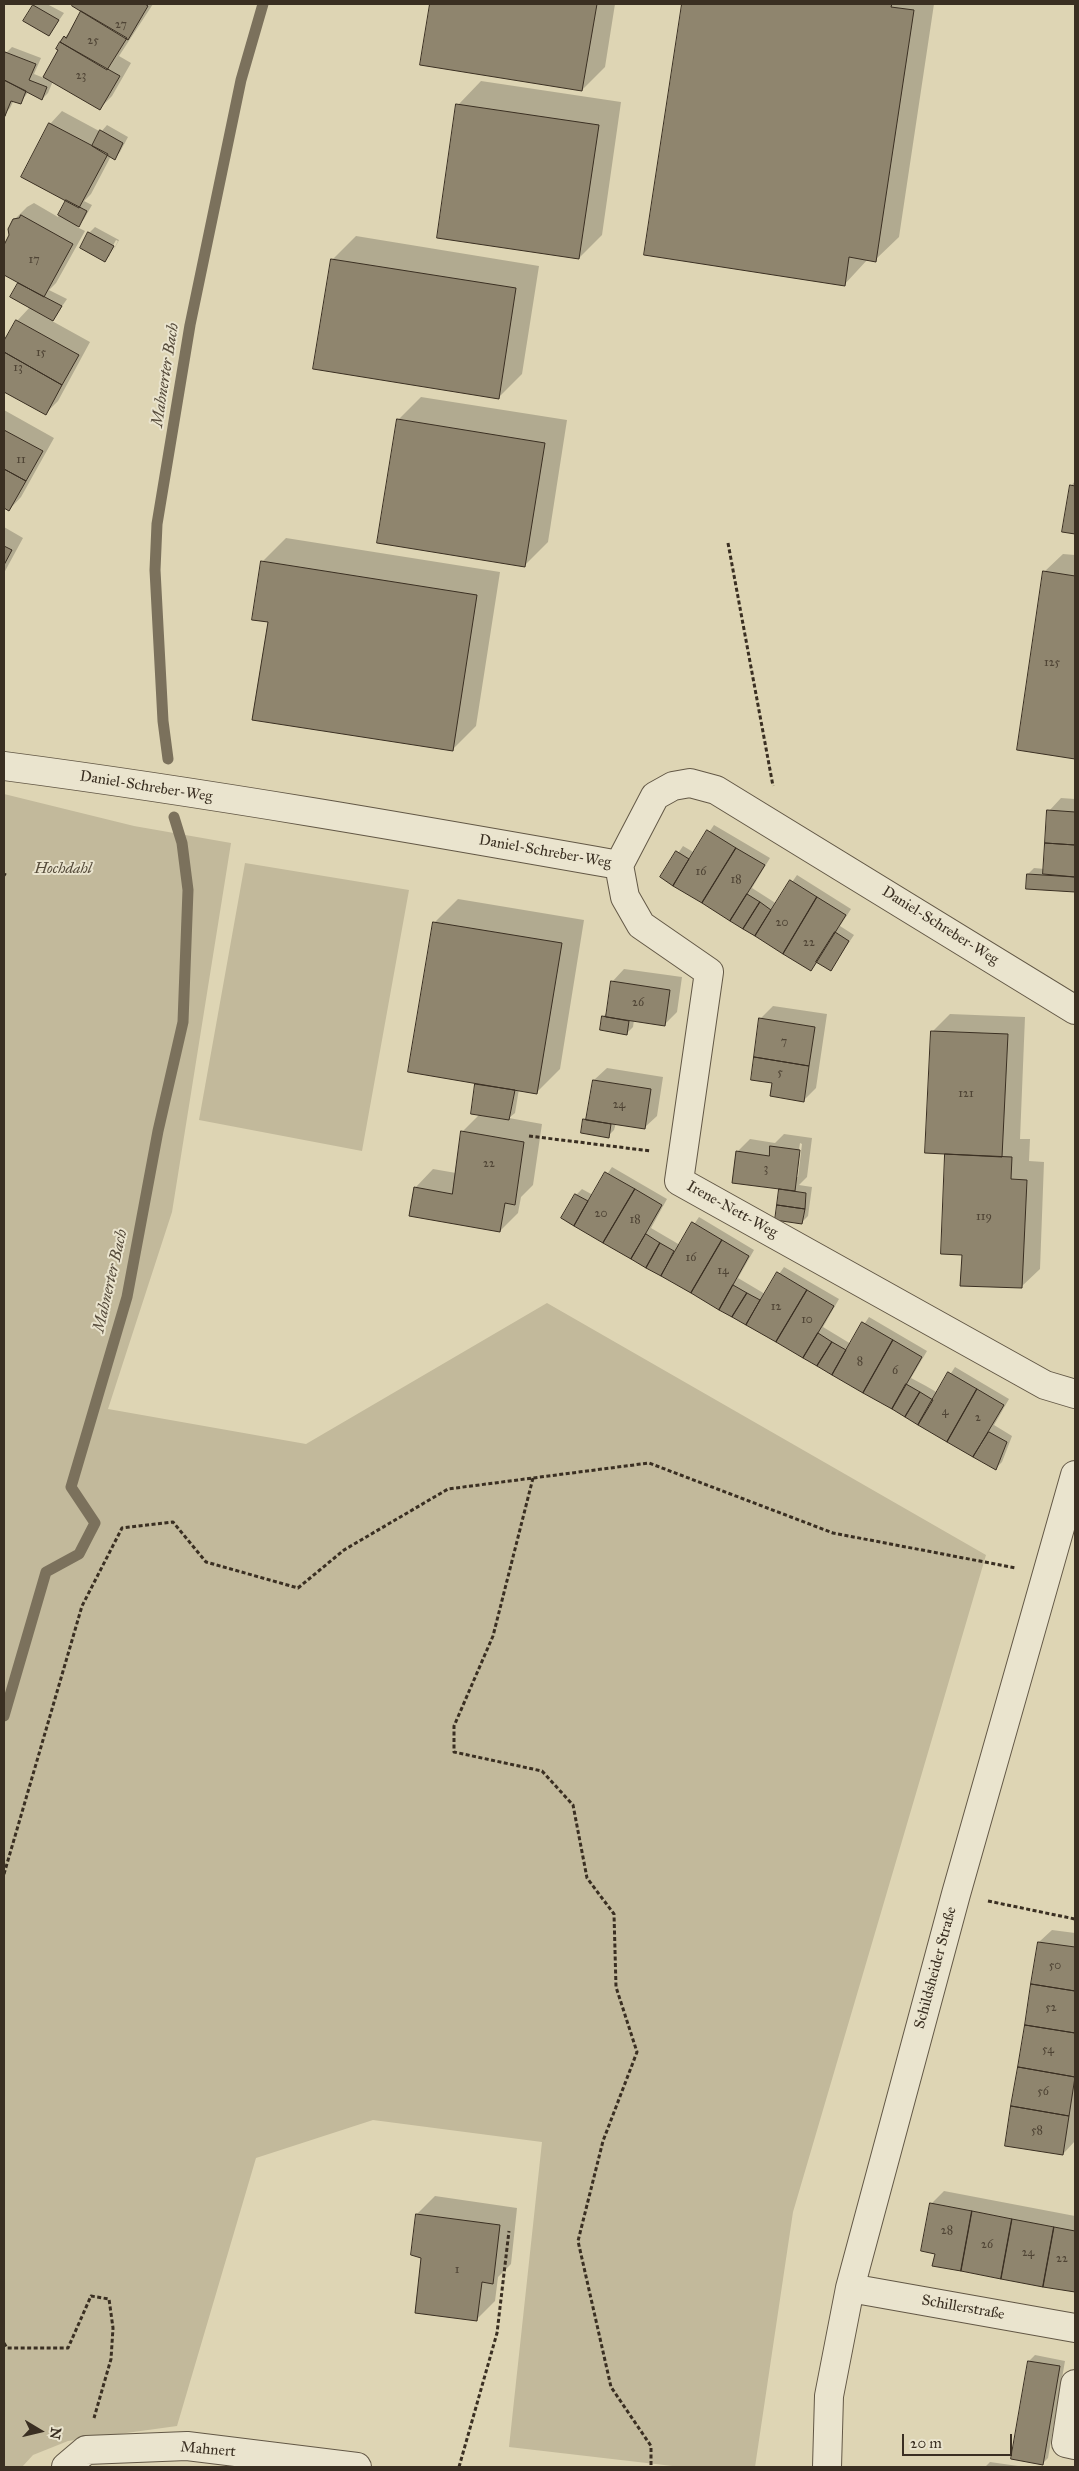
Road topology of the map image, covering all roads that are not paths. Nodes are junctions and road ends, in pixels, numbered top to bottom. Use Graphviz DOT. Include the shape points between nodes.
graph roads {
  1 [pos="4,766"];
  2 [pos="619,865"];
  3 [pos="1075,1010"];
  4 [pos="1075,1394"];
  5 [pos="1075,1475"];
  6 [pos="850,2288"];
  7 [pos="1075,2328"];
  8 [pos="1075,2384"];
  9 [pos="1075,2445"];
  10 [pos="66,2467"];
  11 [pos="357,2467"];
  12 [pos="827,2467"];
  1 -- 2 [label="street, Daniel-Schreber-Weg" via="104,779"];
  2 -- 3 [label="street, Daniel-Schreber-Weg" via="656,796 672,786 690,783 716,790"];
  2 -- 4 [label="street, Irene-Nett-Weg" via="625,897 641,925 709,972 679,1181 1045,1385"];
  5 -- 6 [label="street, Schildsheider Straße" via="956,1894"];
  6 -- 7 [label="street, Schillerstraße"];
  6 -- 12 [label="street, Schildsheider Straße" via="829,2396"];
  8 -- 9 [label="street" via="1066,2443"];
  10 -- 11 [label="street, Mahnert" via="86,2450 186,2446"];
}
